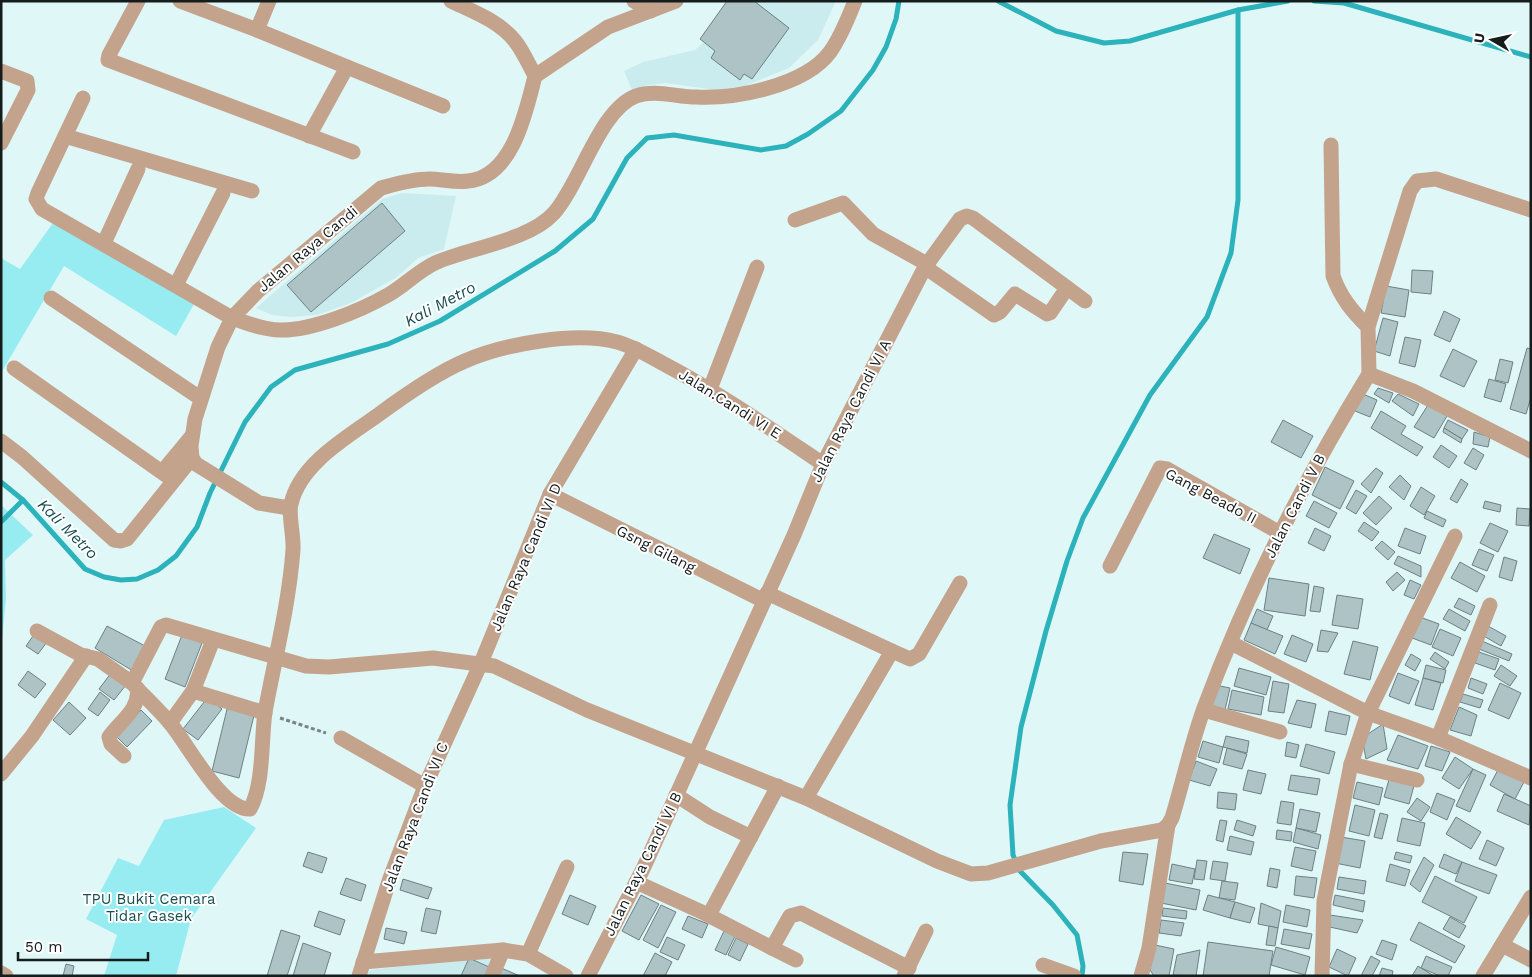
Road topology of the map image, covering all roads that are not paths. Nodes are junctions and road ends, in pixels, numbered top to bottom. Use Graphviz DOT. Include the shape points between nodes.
graph roads {
  1 [pos="138,1"];
  2 [pos="180,1"];
  3 [pos="268,1"];
  4 [pos="451,1"];
  5 [pos="634,1"];
  6 [pos="676,1"];
  7 [pos="855,1"];
  8 [pos="651,11"];
  9 [pos="257,30"];
  10 [pos="347,67"];
  11 [pos="1,71"];
  12 [pos="536,76"];
  13 [pos="83,98"];
  14 [pos="444,106"];
  15 [pos="65,136"];
  16 [pos="309,136"];
  17 [pos="1,144"];
  18 [pos="1331,145"];
  19 [pos="353,152"];
  20 [pos="138,169"];
  21 [pos="252,191"];
  22 [pos="223,193"];
  23 [pos="1531,210"];
  24 [pos="795,220"];
  25 [pos="104,243"];
  26 [pos="926,266"];
  27 [pos="757,267"];
  28 [pos="176,285"];
  29 [pos="1067,288"];
  30 [pos="52,298"];
  31 [pos="1085,301"];
  32 [pos="232,318"];
  33 [pos="1368,327"];
  34 [pos="636,349"];
  35 [pos="14,368"];
  36 [pos="1369,374"];
  37 [pos="710,389"];
  38 [pos="200,398"];
  39 [pos="191,437"];
  40 [pos="1,441"];
  41 [pos="1531,451"];
  42 [pos="194,461"];
  43 [pos="823,464"];
  44 [pos="168,476"];
  45 [pos="550,494"];
  46 [pos="290,508"];
  47 [pos="1280,533"];
  48 [pos="1455,536"];
  49 [pos="1110,566"];
  50 [pos="960,583"];
  51 [pos="766,597"];
  52 [pos="1490,604"];
  53 [pos="37,631"];
  54 [pos="213,640"];
  55 [pos="1231,643"];
  56 [pos="892,651"];
  57 [pos="86,656"];
  58 [pos="276,658"];
  59 [pos="481,663"];
  60 [pos="135,686"];
  61 [pos="193,691"];
  62 [pos="1204,710"];
  63 [pos="265,713"];
  64 [pos="1368,713"];
  65 [pos="170,723"];
  66 [pos="1280,732"];
  67 [pos="341,738"];
  68 [pos="1438,738"];
  69 [pos="696,752"];
  70 [pos="124,756"];
  71 [pos="1352,764"];
  72 [pos="1,774"];
  73 [pos="1531,778"];
  74 [pos="1418,780"];
  75 [pos="425,786"];
  76 [pos="778,786"];
  77 [pos="676,795"];
  78 [pos="806,798"];
  79 [pos="1168,825"];
  80 [pos="751,836"];
  81 [pos="567,867"];
  82 [pos="636,882"];
  83 [pos="1531,897"];
  84 [pos="709,915"];
  85 [pos="926,931"];
  86 [pos="1502,944"];
  87 [pos="772,948"];
  88 [pos="504,950"];
  89 [pos="528,954"];
  90 [pos="796,960"];
  91 [pos="1531,960"];
  92 [pos="361,969"];
  93 [pos="1049,970"];
  94 [pos="906,972"];
  95 [pos="1,973"];
  96 [pos="1072,975"];
  97 [pos="6,976"];
  98 [pos="492,976"];
  99 [pos="566,976"];
  100 [pos="588,976"];
  101 [pos="1141,976"];
  102 [pos="1322,976"];
  103 [pos="1483,976"];
  1 -- 16 [label="street" via="108,60"];
  2 -- 9 [label="street"];
  3 -- 9 [label="street"];
  4 -- 12 [label="street" via="489,19 507,33"];
  5 -- 8 [label="street"];
  6 -- 8 [label="street"];
  7 -- 32 [label="street" via="829,53 809,70 780,84 719,98 660,93 635,96 617,110 602,130 570,193 552,215 537,226 435,263 388,295 358,310 308,326 279,330"];
  8 -- 12 [label="street" via="608,27"];
  9 -- 10 [label="street"];
  10 -- 14 [label="street"];
  10 -- 16 [label="street"];
  11 -- 17 [label="street" via="27,82 28,90"];
  12 -- 32 [label="street, Jalan Raya Candi" via="514,142 501,164 492,172 481,179 405,181 381,188 291,262"];
  13 -- 15 [label="street"];
  15 -- 21 [label="street"];
  15 -- 25 [label="street" via="36,199 42,208"];
  16 -- 19 [label="street"];
  18 -- 33 [label="street" via="1333,276 1348,307"];
  20 -- 25 [label="street"];
  22 -- 28 [label="street"];
  23 -- 33 [label="street" via="1436,179 1417,181 1410,191"];
  24 -- 26 [label="street" via="843,203 873,234"];
  25 -- 28 [label="street"];
  26 -- 29 [label="street" via="993,315 1000,312 1013,294 1050,313"];
  26 -- 29 [label="street, Jalan Raya Candi VI A" via="960,219 967,216 984,225"];
  26 -- 43 [label="street, Jalan Raya Candi VI A"];
  27 -- 37 [label="street"];
  28 -- 32 [label="street"];
  29 -- 31 [label="street, Jalan Raya Candi VI A"];
  30 -- 38 [label="street"];
  32 -- 38 [label="street, Jalan Raya Candi"];
  33 -- 36 [label="street"];
  34 -- 37 [label="street, Jalan.Candi VI E"];
  34 -- 45 [label="street, Jalan Raya Candi VI D"];
  34 -- 46 [label="street, Jalan.Candi VI E" via="600,339 564,338 514,346 465,361 394,403 337,445 308,470 294,489"];
  35 -- 44 [label="street"];
  36 -- 41 [label="street" via="1413,391"];
  36 -- 47 [label="street, Jalan Candi V B"];
  37 -- 43 [label="street, Jalan.Candi VI E"];
  38 -- 39 [label="street, Jalan Raya Candi"];
  39 -- 42 [label="street, Jalan Raya Candi"];
  39 -- 44 [label="street"];
  40 -- 44 [label="street" via="114,540 121,542 127,539"];
  42 -- 44 [label="street"];
  42 -- 46 [label="street" via="259,502"];
  43 -- 51 [label="street, Jalan Raya Candi VI A"];
  45 -- 51 [label="street, Gsng Gilang"];
  45 -- 59 [label="street, Jalan Raya Candi VI D"];
  46 -- 58 [label="street" via="294,529 293,551"];
  47 -- 49 [label="street, Gang Beado II" via="1168,469 1160,468"];
  47 -- 55 [label="street, Jalan Candi V B"];
  48 -- 64 [label="street"];
  50 -- 56 [label="street, Gsng Gilang" via="919,654 910,659"];
  51 -- 56 [label="street, Gsng Gilang"];
  51 -- 69 [label="street, Jalan Raya Candi VI A"];
  52 -- 68 [label="street"];
  53 -- 57 [label="street"];
  54 -- 58 [label="street"];
  54 -- 60 [label="street" via="164,626"];
  54 -- 61 [label="street"];
  55 -- 62 [label="street, Jalan Candi V B"];
  55 -- 64 [label="street"];
  56 -- 78 [label="street"];
  57 -- 60 [label="street" via="98,659"];
  57 -- 72 [label="street" via="32,736"];
  58 -- 59 [label="street" via="306,666 329,667 433,658"];
  58 -- 63 [label="street"];
  59 -- 69 [label="street" via="494,666 587,710"];
  59 -- 75 [label="street, Jalan Raya Candi VI C"];
  60 -- 65 [label="street"];
  60 -- 70 [label="street" via="137,699 133,708 109,737 111,744"];
  61 -- 63 [label="street"];
  61 -- 65 [label="street"];
  62 -- 66 [label="street"];
  62 -- 79 [label="street, Jalan Candi V B"];
  63 -- 65 [label="street" via="257,784 250,809 236,805 215,786"];
  64 -- 68 [label="street"];
  64 -- 71 [label="street"];
  67 -- 75 [label="street"];
  68 -- 73 [label="street"];
  69 -- 76 [label="street"];
  69 -- 77 [label="street, Jalan Raya Candi VI B"];
  71 -- 74 [label="street"];
  71 -- 102 [label="street" via="1324,901"];
  75 -- 92 [label="street, Jalan Raya Candi VI C" via="389,881"];
  76 -- 78 [label="street"];
  76 -- 80 [label="street"];
  77 -- 80 [label="street" via="710,817"];
  77 -- 82 [label="street, Jalan Raya Candi VI B"];
  78 -- 79 [label="street" via="971,874 1101,841 1162,830"];
  79 -- 101 [label="street, Jalan Candi V B" via="1149,948"];
  80 -- 84 [label="street"];
  81 -- 89 [label="street"];
  82 -- 84 [label="street"];
  82 -- 100 [label="street, Jalan Raya Candi VI B"];
  83 -- 86 [label="street"];
  84 -- 87 [label="street"];
  85 -- 94 [label="street"];
  86 -- 91 [label="street"];
  86 -- 103 [label="street"];
  87 -- 90 [label="street"];
  87 -- 94 [label="street" via="790,916 801,913"];
  88 -- 89 [label="street"];
  88 -- 92 [label="street"];
  88 -- 98 [label="street"];
  89 -- 99 [label="street"];
  93 -- 96 [label="street"];
  95 -- 97 [label="street"];
}
